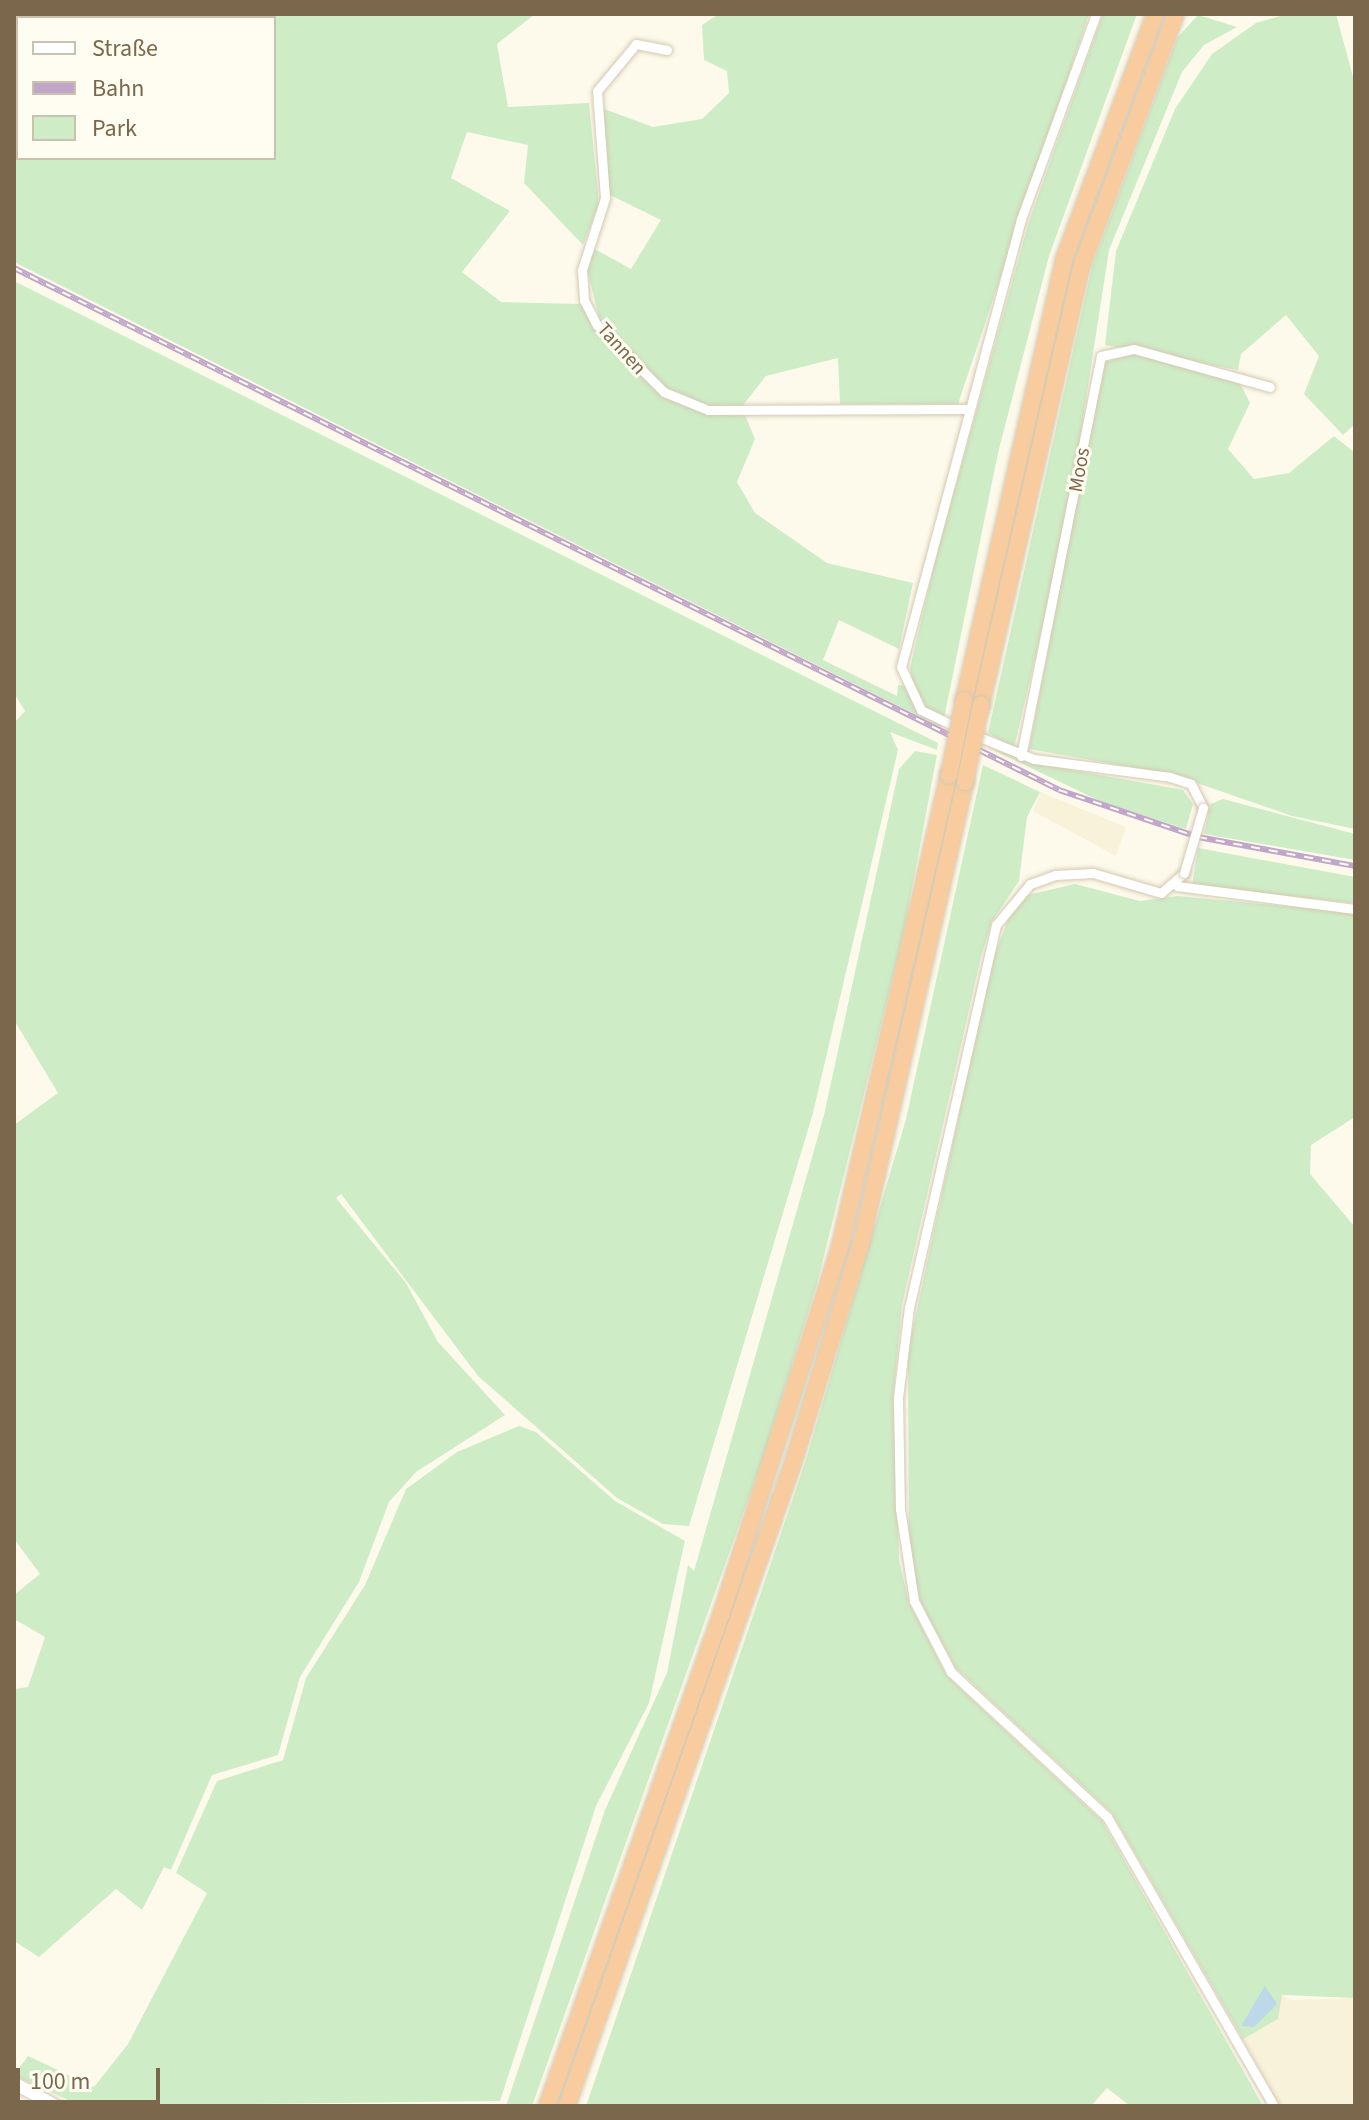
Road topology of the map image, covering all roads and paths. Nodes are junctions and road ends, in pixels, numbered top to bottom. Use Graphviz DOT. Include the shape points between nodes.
graph roads {
  1 [pos="1096,14"];
  2 [pos="1155,14"];
  3 [pos="1176,14"];
  4 [pos="667,50"];
  5 [pos="1270,387"];
  6 [pos="968,409"];
  7 [pos="1021,756"];
  8 [pos="957,779"];
  9 [pos="1177,886"];
  10 [pos="1355,909"];
  11 [pos="14,2083"];
  12 [pos="56,2106"];
  13 [pos="547,2106"];
  14 [pos="567,2106"];
  15 [pos="1274,2106"];
  1 -- 6 [label="street" via="1021,219"];
  2 -- 8 [label="highway, bridge" via="1064,259 964,700"];
  3 -- 8 [label="highway, bridge" via="1082,265 981,705"];
  4 -- 6 [label="street, Tannen" via="636,44 597,91 605,198 582,270 584,300 597,325 664,392 708,410"];
  5 -- 7 [label="street, Moos" via="1134,349 1101,356"];
  6 -- 7 [label="street" via="901,667 921,710"];
  7 -- 9 [label="street, bridge" via="1191,784 1203,808"];
  8 -- 13 [label="highway" via="840,1246 727,1598"];
  8 -- 14 [label="highway" via="861,1244 788,1478"];
  9 -- 10 [label="street"];
  9 -- 15 [label="street" via="1152,893 1093,873 1055,875 1030,884 996,925 909,1307 898,1398 900,1509 914,1601 951,1672 1107,1817"];
  11 -- 12 [label="street"];
}
